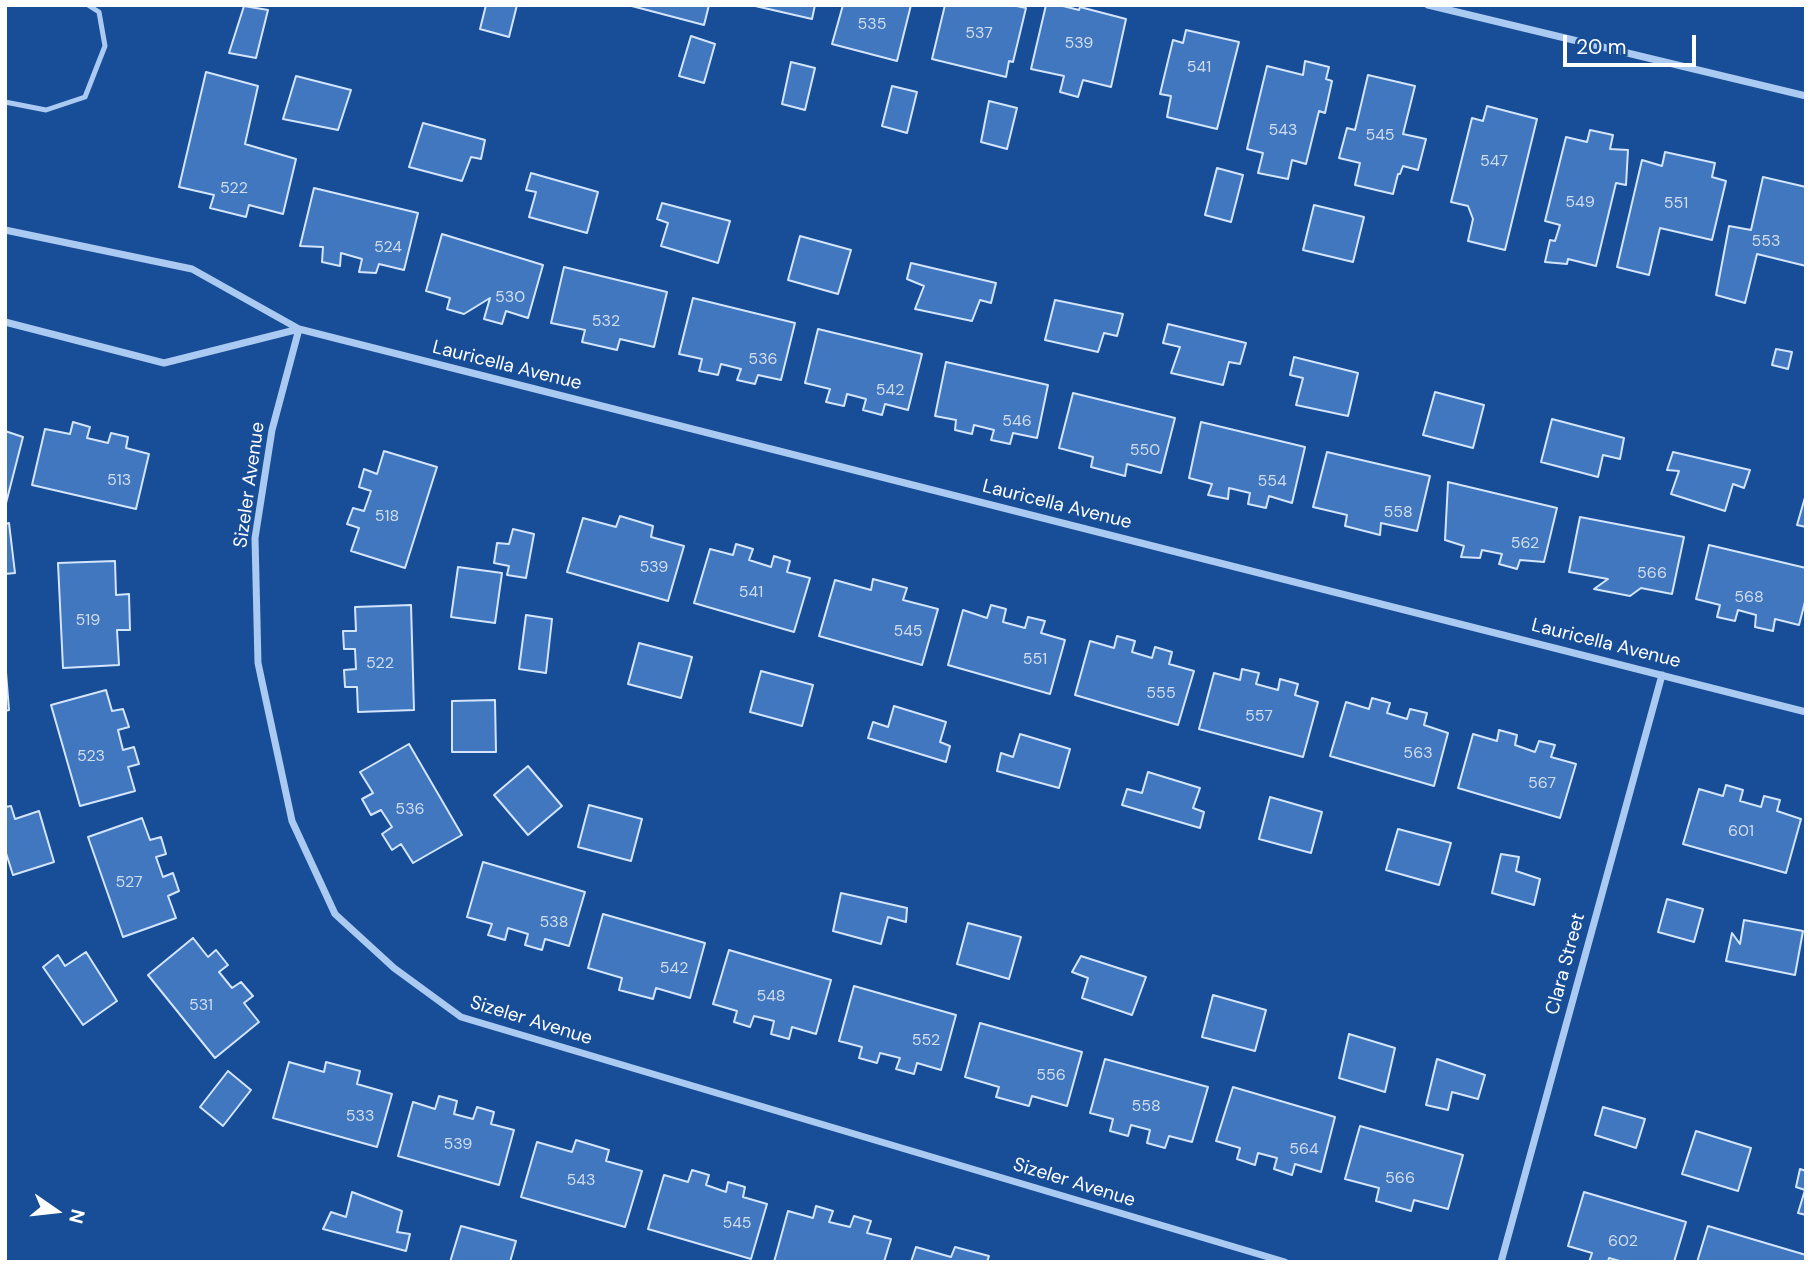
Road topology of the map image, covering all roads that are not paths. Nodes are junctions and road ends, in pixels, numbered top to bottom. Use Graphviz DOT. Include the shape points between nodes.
graph roads {
  1 [pos="89,5"];
  2 [pos="1427,5"];
  3 [pos="1806,96"];
  4 [pos="5,102"];
  5 [pos="5,230"];
  6 [pos="5,322"];
  7 [pos="299,329"];
  8 [pos="1662,675"];
  9 [pos="1806,712"];
  10 [pos="1285,1262"];
  11 [pos="1501,1262"];
  1 -- 4 [label="lane" via="99,12 105,46 85,97 46,110"];
  2 -- 3 [label="street"];
  5 -- 7 [label="street, Lauricella Avenue" via="192,269"];
  6 -- 7 [label="street, Lauricella Avenue" via="164,363"];
  7 -- 8 [label="street, Lauricella Avenue"];
  7 -- 10 [label="street, Sizeler Avenue" via="272,430 255,538 258,663 292,821 335,914 394,968 461,1017"];
  8 -- 9 [label="street, Lauricella Avenue"];
  8 -- 11 [label="street, Clara Street"];
}
